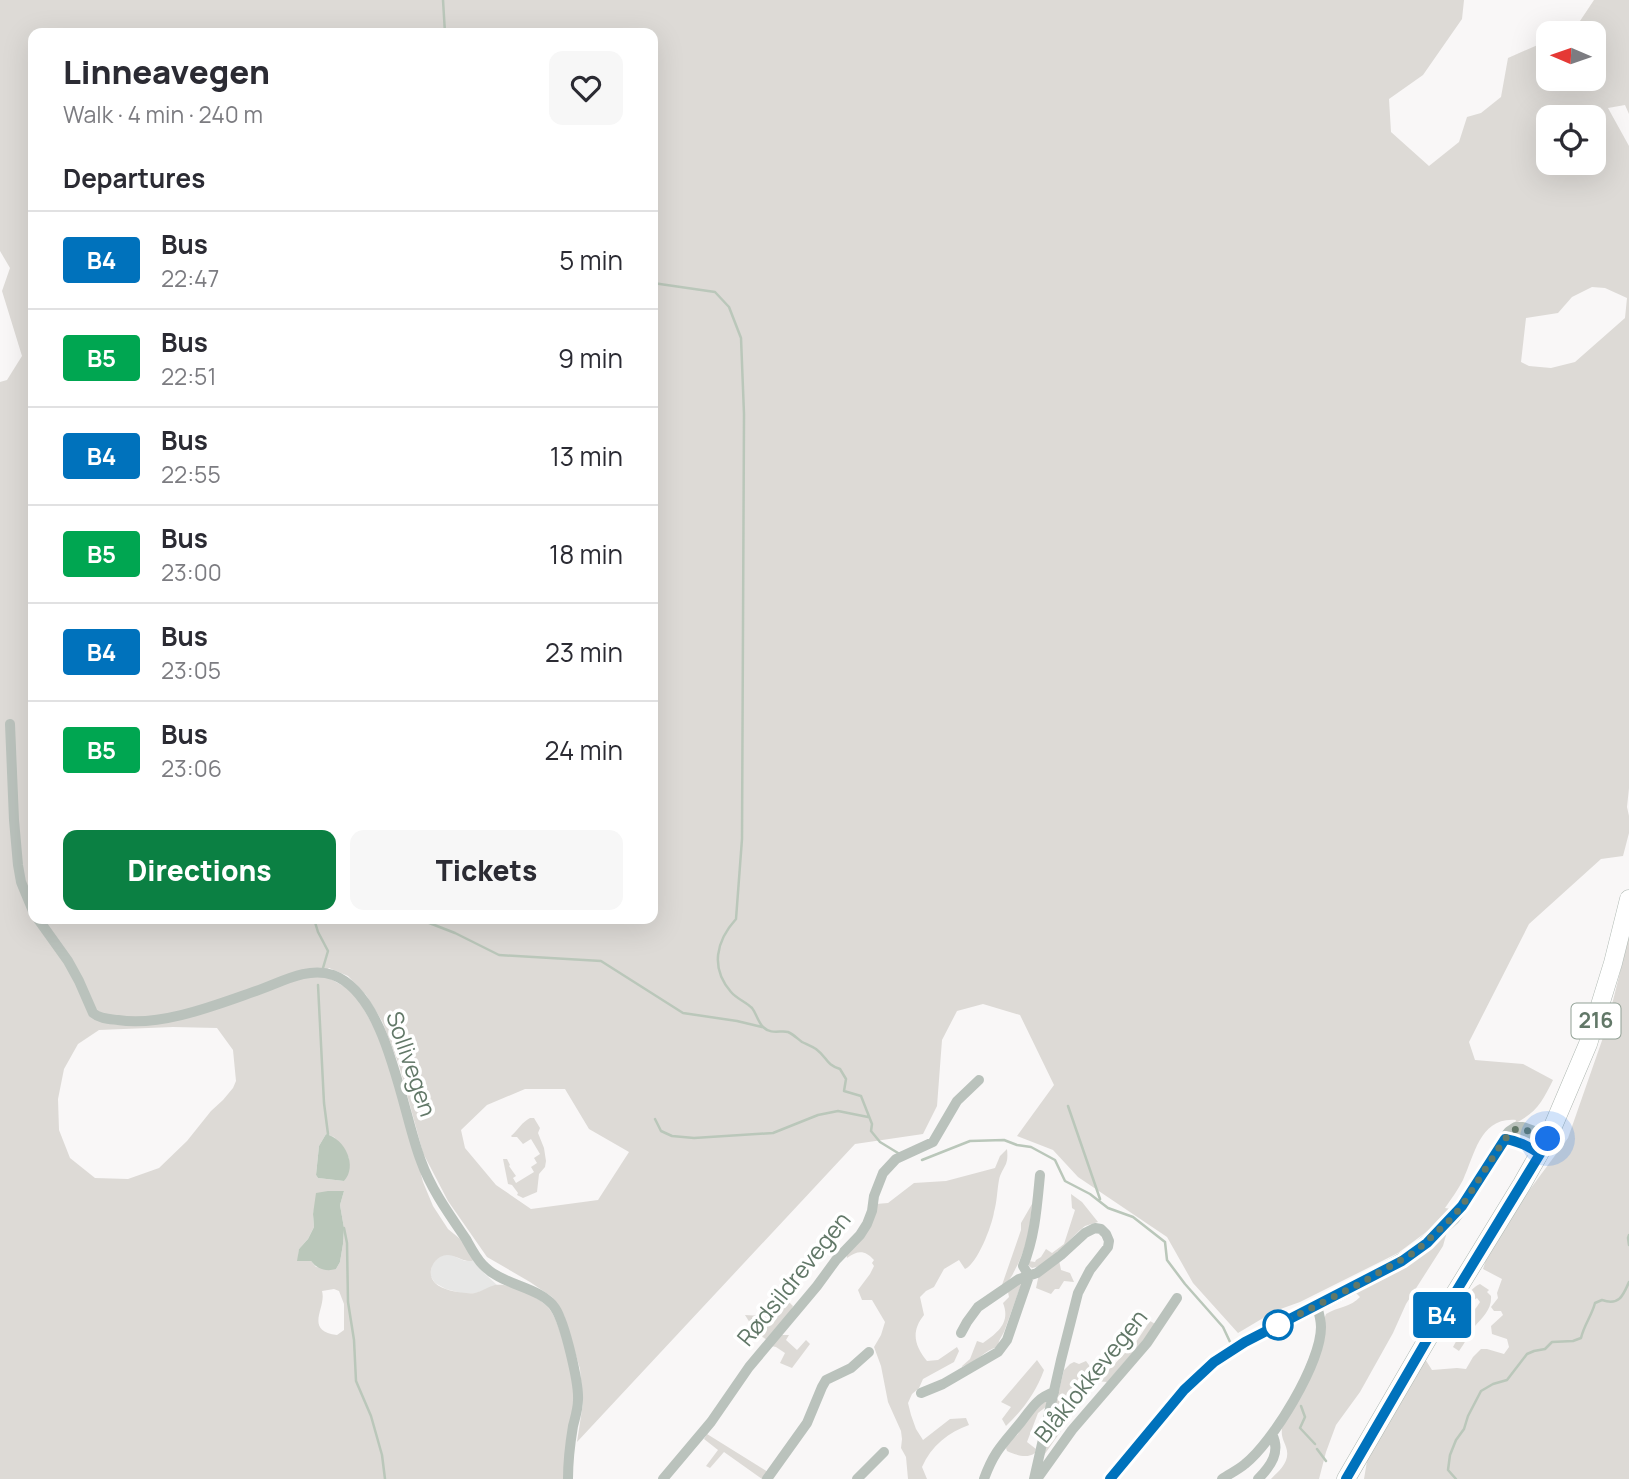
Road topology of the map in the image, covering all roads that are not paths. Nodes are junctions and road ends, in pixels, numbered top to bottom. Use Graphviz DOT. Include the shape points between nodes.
graph roads {
  1 [pos="10,724"];
  2 [pos="28,899"];
  3 [pos="1629,899"];
  4 [pos="42,924"];
  5 [pos="979,1080"];
  6 [pos="1544,1146"];
  7 [pos="1040,1175"];
  8 [pos="1029,1276"];
  9 [pos="1177,1298"];
  10 [pos="1317,1306"];
  11 [pos="961,1333"];
  12 [pos="869,1352"];
  13 [pos="1054,1392"];
  14 [pos="922,1393"];
  15 [pos="1272,1434"];
  16 [pos="884,1452"];
  17 [pos="568,1479"];
  18 [pos="663,1479"];
  19 [pos="767,1479"];
  20 [pos="857,1479"];
  21 [pos="984,1479"];
  22 [pos="1035,1479"];
  23 [pos="1110,1479"];
  24 [pos="1222,1479"];
  25 [pos="1258,1479"];
  26 [pos="1346,1479"];
  1 -- 2 [label="street" via="18,865"];
  3 -- 6 [label="main road, 216" via="1588,1044"];
  4 -- 17 [label="street, Sollivegen" via="68,961 97,1017 165,1019 310,973 332,975 359,995 387,1048 421,1161 442,1203 482,1265 555,1307 579,1401"];
  5 -- 18 [label="street, Rødsildrevegen" via="957,1101 933,1142 897,1159 883,1172 860,1235"];
  6 -- 10 [label="street" via="1523,1129 1516,1129 1462,1206 1427,1243"];
  6 -- 26 [label="main road, 216"];
  7 -- 8 [label="street" via="1034,1231 1023,1266"];
  8 -- 11 [label="street, Blåklokkevegen" via="978,1307"];
  8 -- 13 [label="street, Blåklokkevegen" via="1090,1230 1101,1229 1106,1234 1108,1247 1078,1293"];
  8 -- 14 [label="street" via="998,1352"];
  9 -- 22 [label="street, Blåklokkevegen" via="1147,1343"];
  10 -- 15 [label="street" via="1322,1326 1315,1355 1293,1403"];
  10 -- 23 [label="street" via="1214,1362 1184,1390"];
  12 -- 19 [label="street" via="851,1368 826,1380 807,1423"];
  13 -- 21 [label="street, Blåklokkevegen" via="1034,1403 1002,1443"];
  13 -- 22 [label="street, Blåklokkevegen"];
  15 -- 24 [label="street" via="1245,1464"];
  15 -- 25 [label="street" via="1276,1446 1273,1459"];
  16 -- 20 [label="street"];
}
